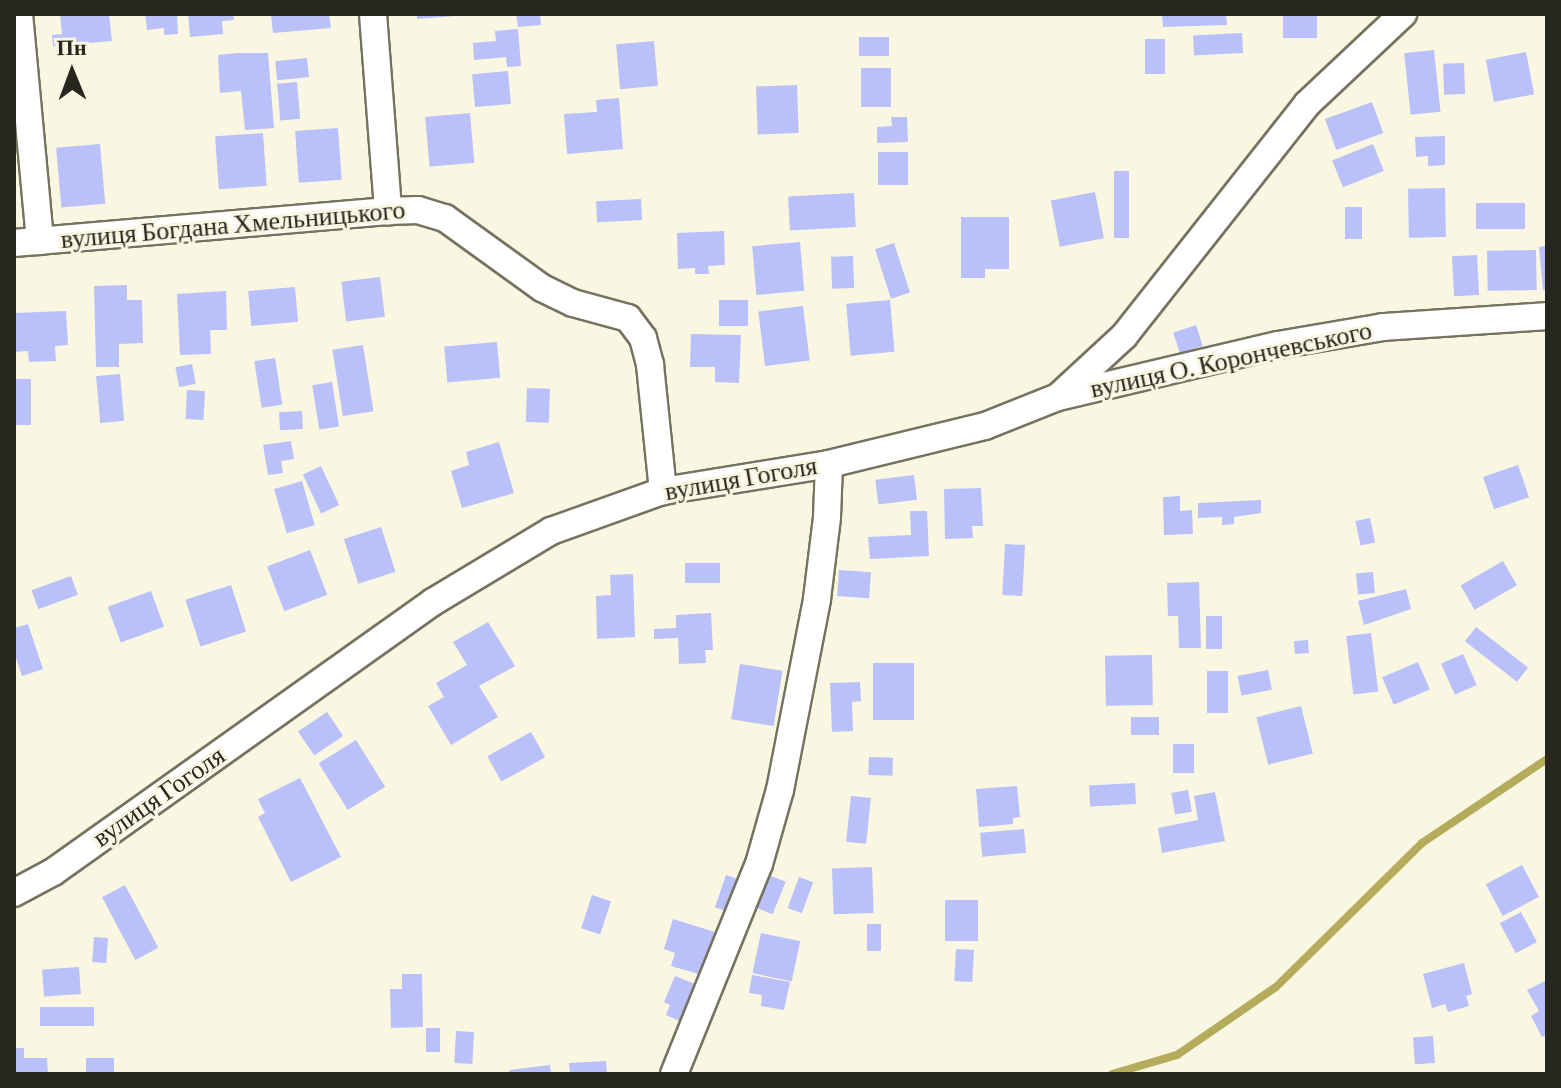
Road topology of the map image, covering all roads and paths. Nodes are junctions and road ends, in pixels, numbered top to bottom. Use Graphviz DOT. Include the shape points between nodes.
graph roads {
  1 [pos="19,14"];
  2 [pos="373,14"];
  3 [pos="1403,14"];
  4 [pos="388,211"];
  5 [pos="27,242"];
  6 [pos="1547,316"];
  7 [pos="1058,397"];
  8 [pos="829,464"];
  9 [pos="663,491"];
  10 [pos="14,893"];
  11 [pos="674,1074"];
  1 -- 5 [label="street"];
  2 -- 4 [label="street"];
  3 -- 7 [label="street, вулиця Гоголя" via="1307,104 1124,336"];
  4 -- 5 [label="street, вулиця Богдана Хмельницького"];
  4 -- 9 [label="street, вулиця Богдана Хмельницького" via="418,210 445,218 542,288 628,318 643,338 650,365"];
  6 -- 7 [label="street, вулиця О. Корончевського" via="1383,327 1278,345"];
  7 -- 8 [label="street, вулиця Гоголя" via="985,426"];
  8 -- 9 [label="street, вулиця Гоголя"];
  8 -- 11 [label="street" via="817,599 780,790 759,864"];
  9 -- 10 [label="street, вулиця Гоголя" via="551,531 433,602 53,872"];
}
